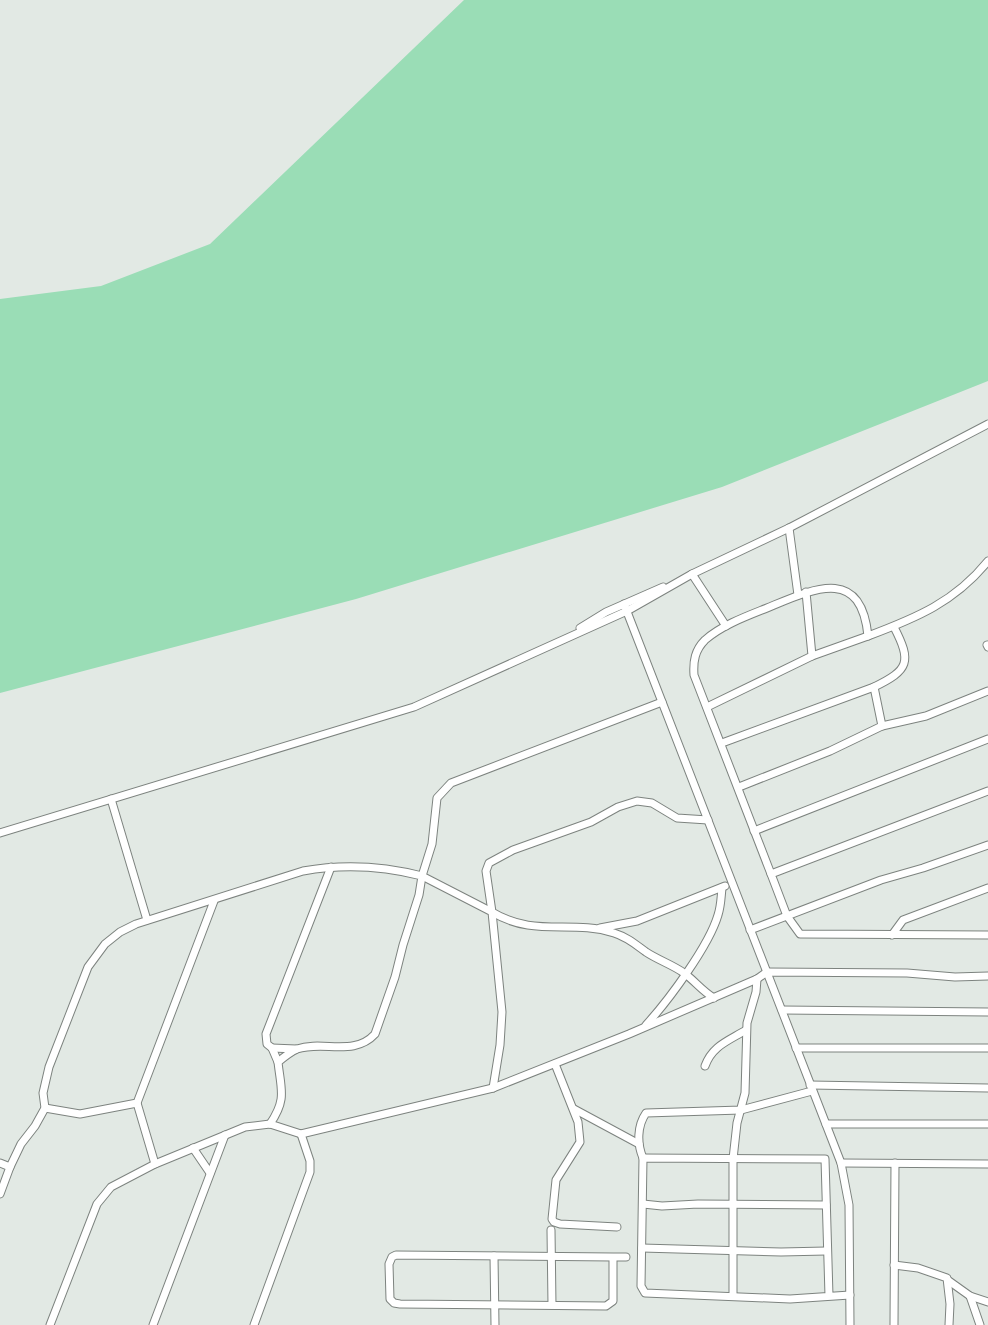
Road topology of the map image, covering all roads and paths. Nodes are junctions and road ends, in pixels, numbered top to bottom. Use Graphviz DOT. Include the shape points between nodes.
graph roads {
  1 [pos="988,425"];
  2 [pos="789,528"];
  3 [pos="988,561"];
  4 [pos="692,574"];
  5 [pos="677,583"];
  6 [pos="807,592"];
  7 [pos="798,595"];
  8 [pos="639,604"];
  9 [pos="625,607"];
  10 [pos="612,618"];
  11 [pos="632,622"];
  12 [pos="726,626"];
  13 [pos="894,627"];
  14 [pos="869,636"];
  15 [pos="564,638"];
  16 [pos="812,656"];
  17 [pos="874,687"];
  18 [pos="988,691"];
  19 [pos="662,702"];
  20 [pos="707,708"];
  21 [pos="882,726"];
  22 [pos="988,739"];
  23 [pos="722,743"];
  24 [pos="739,787"];
  25 [pos="988,791"];
  26 [pos="111,799"];
  27 [pos="708,820"];
  28 [pos="754,831"];
  29 [pos="0,833"];
  30 [pos="988,845"];
  31 [pos="331,867"];
  32 [pos="771,874"];
  33 [pos="422,876"];
  34 [pos="732,883"];
  35 [pos="722,888"];
  36 [pos="988,888"];
  37 [pos="214,901"];
  38 [pos="492,912"];
  39 [pos="786,916"];
  40 [pos="147,920"];
  41 [pos="596,929"];
  42 [pos="750,930"];
  43 [pos="892,935"];
  44 [pos="988,935"];
  45 [pos="767,972"];
  46 [pos="685,974"];
  47 [pos="988,976"];
  48 [pos="757,979"];
  49 [pos="714,998"];
  50 [pos="782,1010"];
  51 [pos="988,1012"];
  52 [pos="643,1028"];
  53 [pos="746,1030"];
  54 [pos="272,1048"];
  55 [pos="796,1048"];
  56 [pos="988,1048"];
  57 [pos="299,1049"];
  58 [pos="278,1062"];
  59 [pos="555,1064"];
  60 [pos="705,1066"];
  61 [pos="493,1088"];
  62 [pos="811,1088"];
  63 [pos="988,1088"];
  64 [pos="137,1103"];
  65 [pos="45,1108"];
  66 [pos="574,1109"];
  67 [pos="741,1110"];
  68 [pos="270,1124"];
  69 [pos="825,1124"];
  70 [pos="988,1124"];
  71 [pos="301,1134"];
  72 [pos="225,1135"];
  73 [pos="639,1144"];
  74 [pos="192,1148"];
  75 [pos="643,1158"];
  76 [pos="733,1159"];
  77 [pos="825,1159"];
  78 [pos="839,1159"];
  79 [pos="0,1163"];
  80 [pos="895,1163"];
  81 [pos="155,1164"];
  82 [pos="988,1164"];
  83 [pos="10,1167"];
  84 [pos="210,1172"];
  85 [pos="0,1194"];
  86 [pos="643,1204"];
  87 [pos="734,1205"];
  88 [pos="826,1205"];
  89 [pos="617,1227"];
  90 [pos="551,1230"];
  91 [pos="642,1248"];
  92 [pos="734,1251"];
  93 [pos="827,1251"];
  94 [pos="495,1256"];
  95 [pos="551,1256"];
  96 [pos="613,1257"];
  97 [pos="626,1257"];
  98 [pos="894,1265"];
  99 [pos="949,1281"];
  100 [pos="850,1295"];
  101 [pos="733,1296"];
  102 [pos="829,1296"];
  103 [pos="970,1296"];
  104 [pos="988,1302"];
  105 [pos="495,1305"];
  106 [pos="552,1306"];
  107 [pos="50,1325"];
  108 [pos="153,1325"];
  109 [pos="254,1325"];
  110 [pos="495,1325"];
  111 [pos="850,1325"];
  112 [pos="894,1325"];
  113 [pos="949,1325"];
  114 [pos="980,1325"];
  1 -- 2 [label="street"];
  2 -- 4 [label="street"];
  2 -- 7 [label="street"];
  3 -- 13 [label="street" via="965,586 931,611"];
  4 -- 5 [label="street"];
  4 -- 12 [label="street"];
  5 -- 8 [label="street"];
  5 -- 9 [label="street"];
  6 -- 7 [label="street"];
  6 -- 14 [label="street" via="834,588 853,596 864,610"];
  6 -- 16 [label="street"];
  7 -- 12 [label="street"];
  8 -- 9 [label="street"];
  8 -- 11 [label="street"];
  9 -- 10 [label="street"];
  9 -- 11 [label="street"];
  9 -- 15 [label="street"];
  10 -- 11 [label="street"];
  10 -- 15 [label="street"];
  11 -- 19 [label="street"];
  12 -- 20 [label="street" via="706,639 695,655 694,675"];
  13 -- 14 [label="street"];
  13 -- 17 [label="street" via="904,646 905,664 901,673"];
  14 -- 16 [label="street"];
  15 -- 26 [label="street" via="414,707"];
  16 -- 20 [label="street"];
  17 -- 21 [label="street"];
  17 -- 23 [label="street"];
  18 -- 21 [label="street" via="926,716"];
  19 -- 27 [label="street"];
  19 -- 33 [label="street" via="451,783 437,798 432,844"];
  20 -- 23 [label="street"];
  21 -- 24 [label="street"];
  22 -- 28 [label="street"];
  23 -- 24 [label="street"];
  24 -- 28 [label="street"];
  25 -- 32 [label="street"];
  26 -- 29 [label="street"];
  26 -- 40 [label="street"];
  27 -- 34 [label="street"];
  27 -- 38 [label="street" via="677,818 652,803 636,801 513,850 487,867"];
  28 -- 32 [label="street"];
  30 -- 39 [label="street"];
  31 -- 33 [label="street"];
  31 -- 37 [label="street" via="289,875"];
  31 -- 54 [label="street" via="266,1034"];
  32 -- 39 [label="street"];
  33 -- 38 [label="street"];
  33 -- 57 [label="street" via="375,1034 358,1045"];
  34 -- 35 [label="street"];
  34 -- 42 [label="street"];
  35 -- 41 [label="street" via="636,920"];
  35 -- 46 [label="street" via="710,934"];
  36 -- 43 [label="street" via="903,920"];
  37 -- 40 [label="street"];
  37 -- 64 [label="street"];
  38 -- 41 [label="street" via="518,925"];
  38 -- 61 [label="street" via="502,1012"];
  39 -- 42 [label="street"];
  39 -- 43 [label="street" via="803,935"];
  40 -- 65 [label="street" via="120,932 88,967 49,1067"];
  41 -- 46 [label="street" via="627,938"];
  42 -- 45 [label="street"];
  43 -- 44 [label="street"];
  45 -- 47 [label="street"];
  45 -- 48 [label="street"];
  45 -- 50 [label="street"];
  46 -- 49 [label="street"];
  46 -- 52 [label="street"];
  48 -- 49 [label="street"];
  48 -- 53 [label="street"];
  49 -- 52 [label="street"];
  50 -- 51 [label="street"];
  50 -- 55 [label="street"];
  52 -- 59 [label="street"];
  53 -- 60 [label="street" via="715,1047"];
  53 -- 67 [label="street"];
  54 -- 57 [label="street"];
  54 -- 58 [label="street"];
  55 -- 56 [label="street"];
  55 -- 62 [label="street"];
  57 -- 58 [label="street"];
  58 -- 68 [label="street" via="282,1105"];
  59 -- 61 [label="street"];
  59 -- 66 [label="street"];
  61 -- 71 [label="street"];
  62 -- 63 [label="street"];
  62 -- 67 [label="street"];
  62 -- 69 [label="street"];
  64 -- 65 [label="street" via="80,1114"];
  64 -- 81 [label="street"];
  65 -- 83 [label="street"];
  66 -- 73 [label="street"];
  66 -- 89 [label="street" via="580,1142 556,1180 552,1219 560,1224"];
  67 -- 73 [label="street" via="646,1113"];
  67 -- 76 [label="street"];
  68 -- 71 [label="street"];
  68 -- 72 [label="street"];
  69 -- 70 [label="street"];
  69 -- 78 [label="street"];
  71 -- 109 [label="street" via="310,1171"];
  72 -- 74 [label="street"];
  72 -- 84 [label="street"];
  73 -- 75 [label="street"];
  74 -- 81 [label="street"];
  74 -- 84 [label="street"];
  75 -- 76 [label="street"];
  75 -- 86 [label="street"];
  76 -- 77 [label="street"];
  76 -- 87 [label="street"];
  77 -- 78 [label="street"];
  77 -- 88 [label="street"];
  78 -- 80 [label="street"];
  78 -- 100 [label="street" via="849,1205"];
  79 -- 83 [label="street"];
  80 -- 82 [label="street"];
  80 -- 98 [label="street"];
  81 -- 107 [label="street" via="103,1194"];
  83 -- 85 [label="street"];
  84 -- 108 [label="street"];
  86 -- 87 [label="street"];
  86 -- 91 [label="street"];
  87 -- 88 [label="street"];
  87 -- 92 [label="street"];
  88 -- 93 [label="street"];
  90 -- 95 [label="street"];
  91 -- 92 [label="street"];
  91 -- 101 [label="street" via="641,1286 645,1293"];
  92 -- 93 [label="street"];
  92 -- 101 [label="street"];
  93 -- 102 [label="street"];
  94 -- 95 [label="street"];
  94 -- 105 [label="street"];
  94 -- 105 [label="street" via="396,1255 389,1264 394,1303"];
  95 -- 96 [label="street"];
  95 -- 106 [label="street"];
  96 -- 97 [label="street"];
  96 -- 106 [label="street" via="611,1304"];
  98 -- 99 [label="street"];
  98 -- 112 [label="street"];
  99 -- 103 [label="street"];
  99 -- 113 [label="street"];
  100 -- 102 [label="street"];
  100 -- 111 [label="street"];
  101 -- 102 [label="street"];
  103 -- 104 [label="street"];
  103 -- 114 [label="street"];
  105 -- 106 [label="street"];
  105 -- 110 [label="street"];
}
